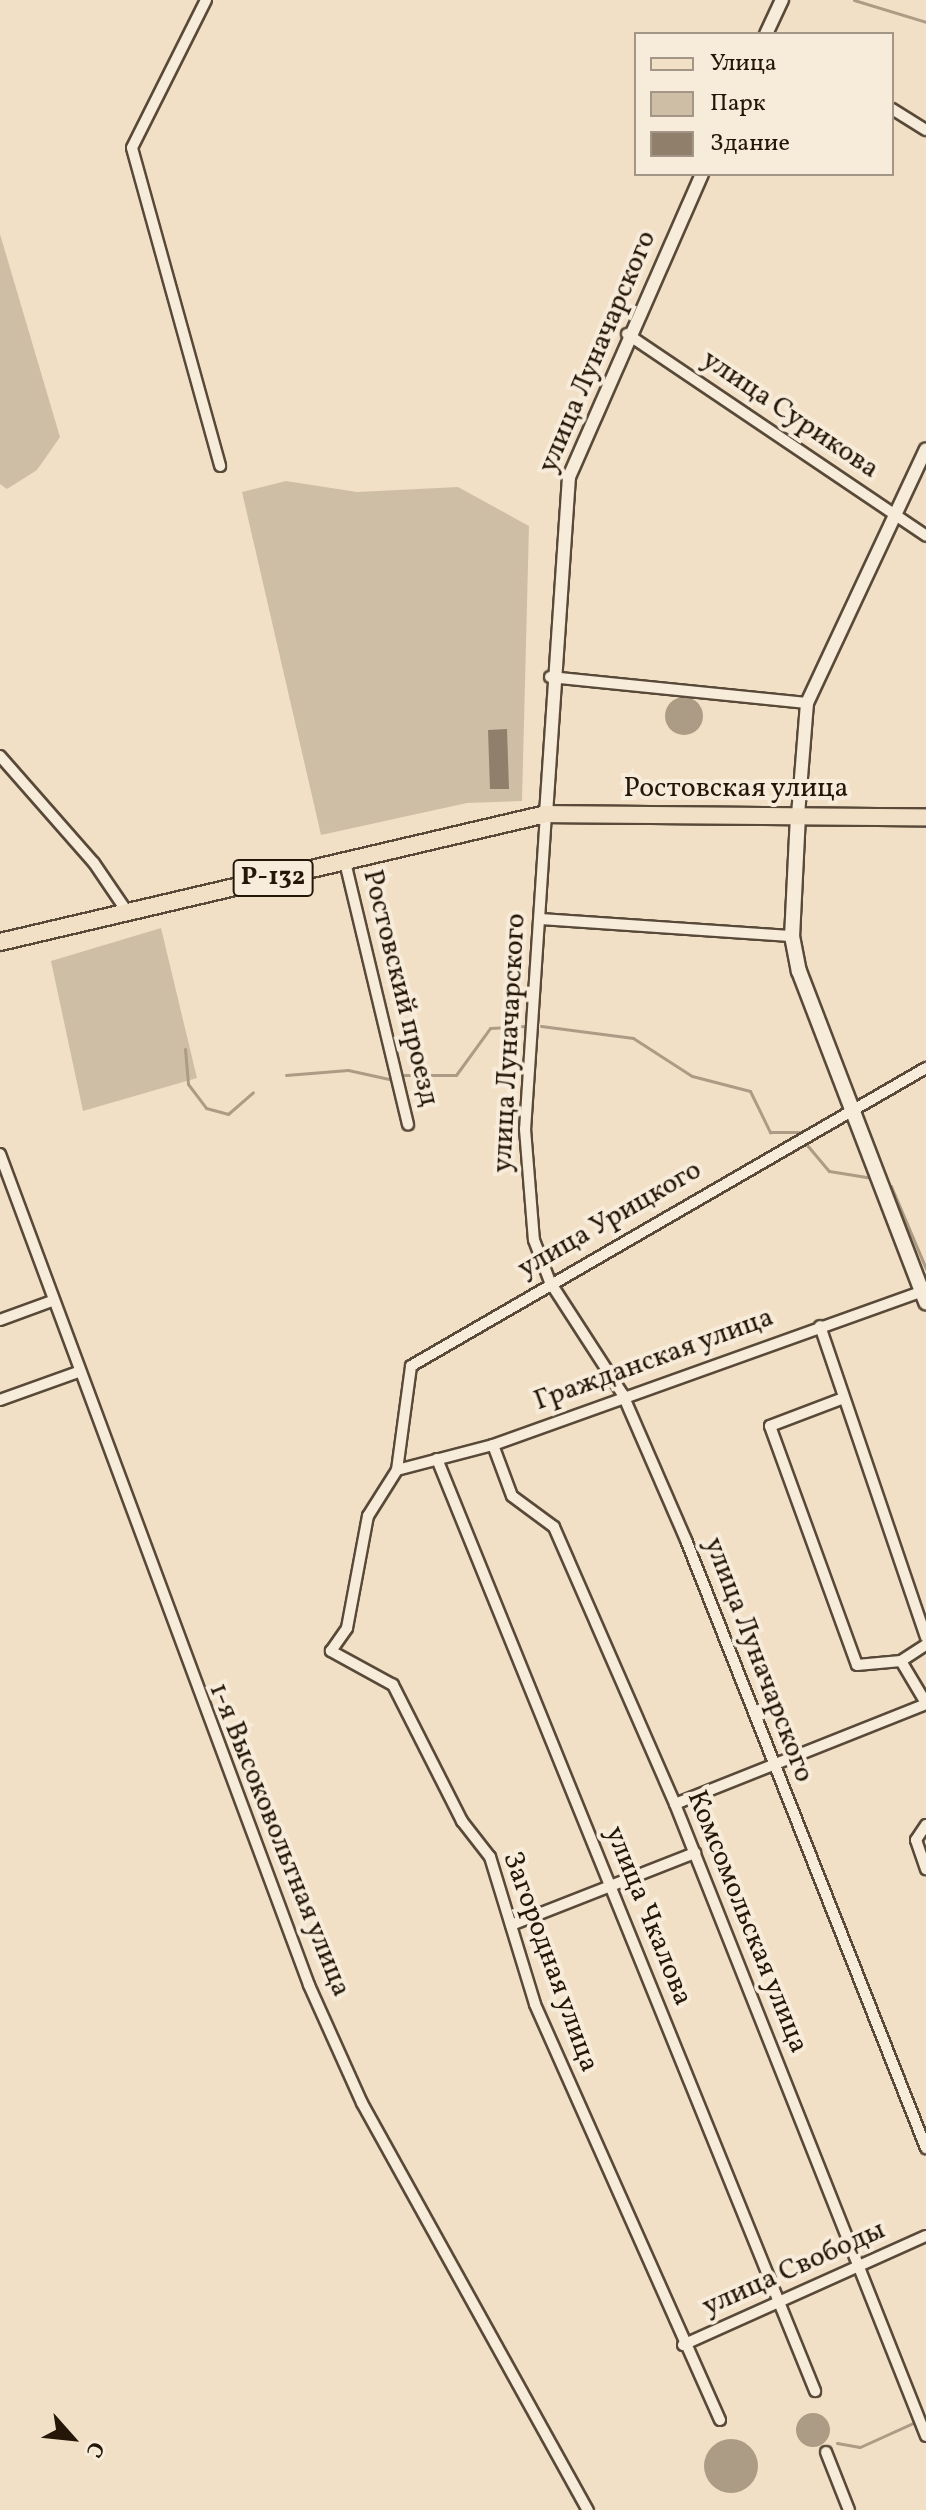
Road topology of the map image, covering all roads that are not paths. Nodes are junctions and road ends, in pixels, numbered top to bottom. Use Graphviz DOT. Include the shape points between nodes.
graph roads {
  1 [pos="206,0"];
  2 [pos="782,0"];
  3 [pos="767,32"];
  4 [pos="894,110"];
  5 [pos="926,130"];
  6 [pos="701,176"];
  7 [pos="627,334"];
  8 [pos="926,449"];
  9 [pos="220,466"];
  10 [pos="896,515"];
  11 [pos="926,536"];
  12 [pos="550,677"];
  13 [pos="807,703"];
  14 [pos="0,756"];
  15 [pos="546,814"];
  16 [pos="798,815"];
  17 [pos="926,817"];
  18 [pos="345,862"];
  19 [pos="126,910"];
  20 [pos="542,919"];
  21 [pos="792,936"];
  22 [pos="0,942"];
  23 [pos="926,1068"];
  24 [pos="855,1109"];
  25 [pos="408,1125"];
  26 [pos="0,1154"];
  27 [pos="550,1282"];
  28 [pos="925,1294"];
  29 [pos="52,1301"];
  30 [pos="0,1320"];
  31 [pos="820,1326"];
  32 [pos="78,1372"];
  33 [pos="623,1395"];
  34 [pos="841,1399"];
  35 [pos="0,1400"];
  36 [pos="493,1445"];
  37 [pos="437,1459"];
  38 [pos="397,1470"];
  39 [pos="926,1637"];
  40 [pos="926,1645"];
  41 [pos="901,1661"];
  42 [pos="926,1704"];
  43 [pos="772,1763"];
  44 [pos="675,1804"];
  45 [pos="926,1825"];
  46 [pos="695,1853"];
  47 [pos="926,1869"];
  48 [pos="612,1885"];
  49 [pos="511,1925"];
  50 [pos="926,2148"];
  51 [pos="926,2236"];
  52 [pos="857,2265"];
  53 [pos="777,2304"];
  54 [pos="683,2345"];
  55 [pos="815,2391"];
  56 [pos="720,2420"];
  57 [pos="926,2436"];
  58 [pos="826,2452"];
  59 [pos="588,2510"];
  60 [pos="849,2510"];
  1 -- 9 [label="street" via="132,148"];
  2 -- 3 [label="street"];
  4 -- 5 [label="street"];
  6 -- 7 [label="street, улица Луначарского"];
  7 -- 10 [label="street, улица Сурикова"];
  7 -- 12 [label="street, улица Луначарского" via="569,477"];
  8 -- 10 [label="street"];
  10 -- 11 [label="street, улица Сурикова"];
  10 -- 13 [label="street"];
  12 -- 13 [label="street"];
  12 -- 15 [label="street, улица Луначарского"];
  13 -- 16 [label="street"];
  14 -- 19 [label="street" via="94,863"];
  15 -- 16 [label="main road, Ростовская улица"];
  15 -- 18 [label="main road, Р-132"];
  15 -- 20 [label="street, улица Луначарского"];
  16 -- 17 [label="main road, Ростовская улица"];
  16 -- 21 [label="main road"];
  18 -- 19 [label="main road, Р-132"];
  18 -- 25 [label="street, Ростовский проезд"];
  19 -- 22 [label="main road, Р-132"];
  20 -- 21 [label="street"];
  20 -- 27 [label="street, улица Луначарского" via="527,1198"];
  21 -- 24 [label="main road"];
  23 -- 24 [label="street, улица Урицкого"];
  24 -- 27 [label="street, улица Урицкого"];
  24 -- 28 [label="main road"];
  26 -- 29 [label="street, 1-я Высоковольтная улица"];
  27 -- 33 [label="street, улица Луначарского"];
  27 -- 38 [label="street, улица Урицкого" via="411,1366"];
  28 -- 31 [label="street, Гражданская улица"];
  29 -- 30 [label="street"];
  29 -- 32 [label="street, 1-я Высоковольтная улица"];
  31 -- 33 [label="street, Гражданская улица"];
  31 -- 34 [label="street"];
  32 -- 35 [label="street"];
  32 -- 59 [label="street, 1-я Высоковольтная улица" via="309,1985 362,2103"];
  33 -- 36 [label="street, Гражданская улица"];
  33 -- 43 [label="street, улица Луначарского"];
  34 -- 39 [label="street"];
  34 -- 41 [label="street" via="770,1426 857,1665"];
  36 -- 37 [label="street, Гражданская улица"];
  36 -- 44 [label="street, Комсомольская улица" via="512,1496 554,1527"];
  37 -- 38 [label="street, Гражданская улица"];
  37 -- 48 [label="street, улица Чкалова" via="565,1788"];
  38 -- 49 [label="street, Загородная улица" via="368,1516 347,1628 333,1657 393,1685 462,1821 490,1857"];
  40 -- 41 [label="street"];
  41 -- 42 [label="street"];
  42 -- 43 [label="street"];
  43 -- 44 [label="street"];
  43 -- 50 [label="street, улица Луначарского"];
  44 -- 46 [label="street, Комсомольская улица"];
  45 -- 47 [label="street" via="916,1840"];
  46 -- 48 [label="street"];
  46 -- 52 [label="street, Комсомольская улица"];
  48 -- 49 [label="street"];
  48 -- 53 [label="street, улица Чкалова"];
  49 -- 54 [label="street, Загородная улица" via="571,2092"];
  51 -- 52 [label="street, улица Свободы"];
  52 -- 53 [label="street, улица Свободы"];
  52 -- 57 [label="street, Комсомольская улица"];
  53 -- 54 [label="street, улица Свободы"];
  53 -- 55 [label="street, улица Чкалова"];
  54 -- 56 [label="street, Загородная улица"];
  58 -- 60 [label="street"];
}
